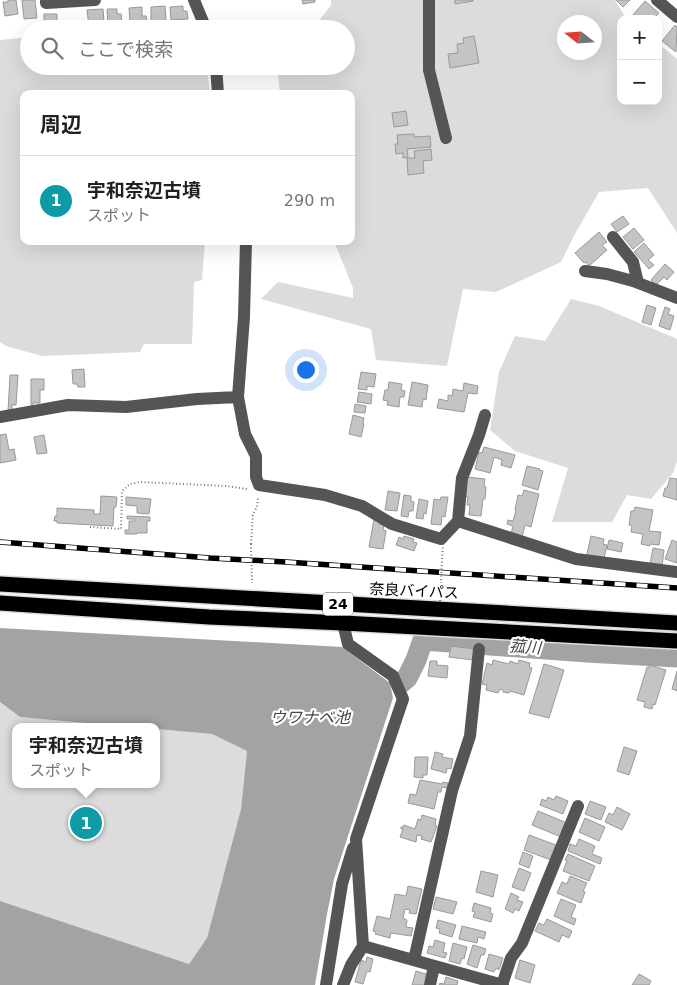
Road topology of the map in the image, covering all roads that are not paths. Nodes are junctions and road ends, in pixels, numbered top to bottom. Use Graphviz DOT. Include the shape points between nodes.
graph roads {
  1 [pos="46,0"];
  2 [pos="95,0"];
  3 [pos="194,0"];
  4 [pos="429,0"];
  5 [pos="658,0"];
  6 [pos="677,17"];
  7 [pos="202,20"];
  8 [pos="217,75"];
  9 [pos="218,90"];
  10 [pos="446,138"];
  11 [pos="613,237"];
  12 [pos="246,245"];
  13 [pos="585,271"];
  14 [pos="638,283"];
  15 [pos="677,298"];
  16 [pos="238,397"];
  17 [pos="485,415"];
  18 [pos="0,417"];
  19 [pos="458,521"];
  20 [pos="677,572"];
  21 [pos="0,584"];
  22 [pos="0,603"];
  23 [pos="343,623"];
  24 [pos="677,623"];
  25 [pos="677,641"];
  26 [pos="479,648"];
  27 [pos="578,806"];
  28 [pos="356,839"];
  29 [pos="363,946"];
  30 [pos="414,960"];
  31 [pos="434,966"];
  32 [pos="326,985"];
  33 [pos="343,985"];
  34 [pos="430,985"];
  35 [pos="502,985"];
  1 -- 2 [label="street" via="46,3"];
  3 -- 7 [label="street"];
  4 -- 10 [label="street" via="429,70"];
  5 -- 6 [label="street"];
  8 -- 9 [label="street"];
  11 -- 14 [label="street" via="633,262"];
  12 -- 16 [label="street"];
  13 -- 14 [label="street"];
  14 -- 15 [label="street"];
  16 -- 18 [label="street" via="126,407 68,406"];
  16 -- 19 [label="street" via="245,434 256,456 259,485 325,495 362,506 392,524 441,539"];
  17 -- 19 [label="street" via="462,478"];
  19 -- 20 [label="street" via="576,559"];
  21 -- 24 [label="highway, 奈良バイパス / 24"];
  22 -- 23 [label="highway, 24"];
  23 -- 25 [label="highway, 24"];
  23 -- 28 [label="street" via="348,644 393,676 403,699"];
  26 -- 30 [label="street" via="470,736 452,791"];
  27 -- 35 [label="street"];
  28 -- 29 [label="street"];
  28 -- 32 [label="street" via="342,884"];
  29 -- 30 [label="street"];
  29 -- 33 [label="street"];
  30 -- 31 [label="street"];
  31 -- 34 [label="street"];
  31 -- 35 [label="street"];
}
